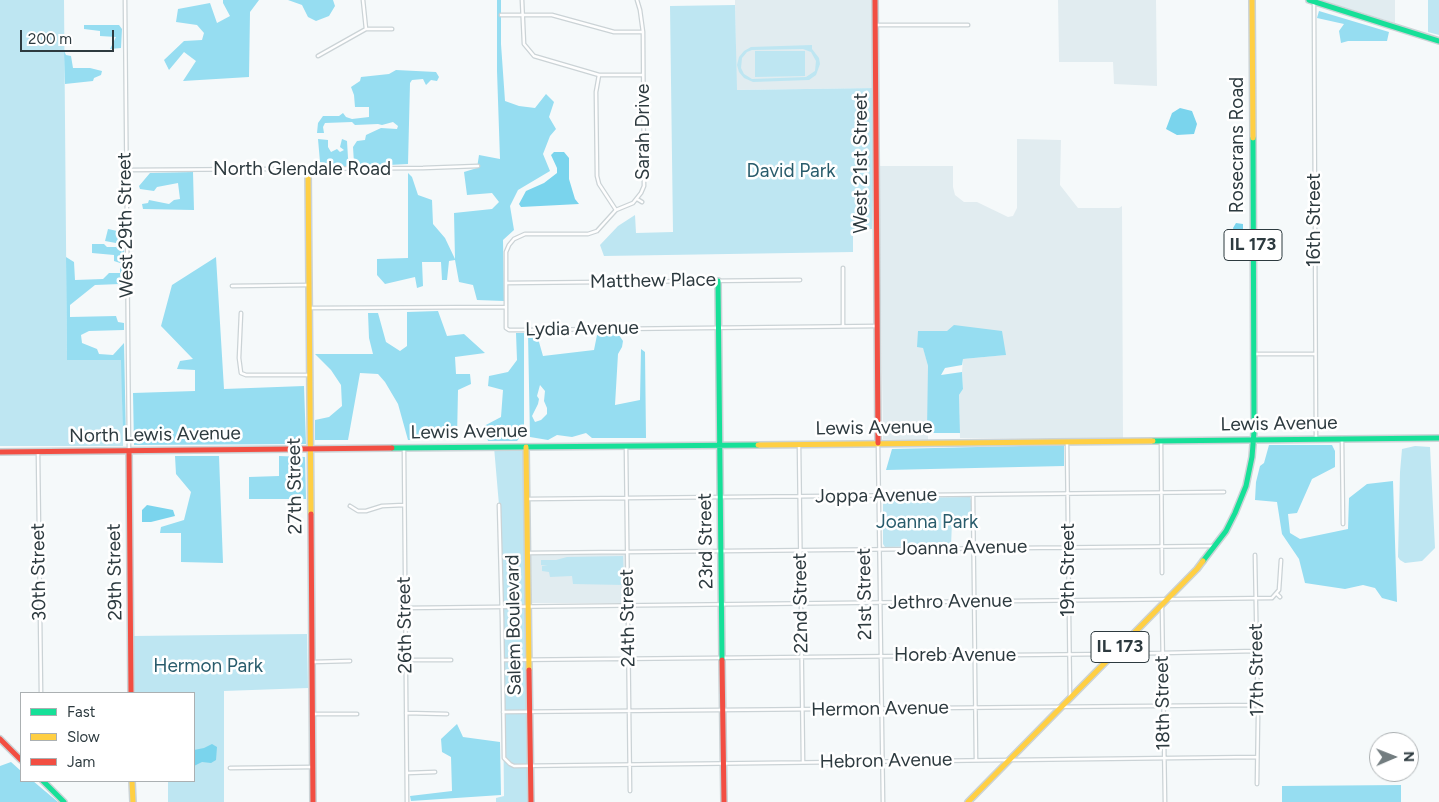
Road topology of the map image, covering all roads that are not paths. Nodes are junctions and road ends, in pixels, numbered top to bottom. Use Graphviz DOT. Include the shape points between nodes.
graph roads {
  1 [pos="125,0"];
  2 [pos="363,0"];
  3 [pos="522,0"];
  4 [pos="637,0"];
  5 [pos="875,0"];
  6 [pos="1252,0"];
  7 [pos="1312,1"];
  8 [pos="502,15"];
  9 [pos="522,15"];
  10 [pos="875,25"];
  11 [pos="968,25"];
  12 [pos="366,29"];
  13 [pos="392,29"];
  14 [pos="643,32"];
  15 [pos="1439,41"];
  16 [pos="318,56"];
  17 [pos="600,75"];
  18 [pos="643,75"];
  19 [pos="478,166"];
  20 [pos="308,169"];
  21 [pos="126,170"];
  22 [pos="638,198"];
  23 [pos="642,202"];
  24 [pos="616,210"];
  25 [pos="843,268"];
  26 [pos="718,280"];
  27 [pos="800,280"];
  28 [pos="506,283"];
  29 [pos="309,285"];
  30 [pos="232,286"];
  31 [pos="506,307"];
  32 [pos="309,308"];
  33 [pos="241,313"];
  34 [pos="843,326"];
  35 [pos="877,326"];
  36 [pos="718,328"];
  37 [pos="1254,354"];
  38 [pos="1315,354"];
  39 [pos="309,375"];
  40 [pos="1342,438"];
  41 [pos="1439,438"];
  42 [pos="1316,439"];
  43 [pos="1161,440"];
  44 [pos="1254,440"];
  45 [pos="1067,441"];
  46 [pos="878,443"];
  47 [pos="799,444"];
  48 [pos="720,445"];
  49 [pos="626,446"];
  50 [pos="526,447"];
  51 [pos="404,448"];
  52 [pos="310,449"];
  53 [pos="128,451"];
  54 [pos="0,452"];
  55 [pos="38,452"];
  56 [pos="1224,492"];
  57 [pos="1162,493"];
  58 [pos="1068,494"];
  59 [pos="974,495"];
  60 [pos="879,496"];
  61 [pos="799,497"];
  62 [pos="626,498"];
  63 [pos="721,498"];
  64 [pos="528,499"];
  65 [pos="404,505"];
  66 [pos="350,506"];
  67 [pos="499,506"];
  68 [pos="1343,524"];
  69 [pos="1162,546"];
  70 [pos="1068,547"];
  71 [pos="1216,547"];
  72 [pos="974,548"];
  73 [pos="880,549"];
  74 [pos="800,550"];
  75 [pos="722,551"];
  76 [pos="627,552"];
  77 [pos="528,553"];
  78 [pos="1255,555"];
  79 [pos="1281,560"];
  80 [pos="1162,573"];
  81 [pos="1277,594"];
  82 [pos="1256,598"];
  83 [pos="1280,598"];
  84 [pos="1168,599"];
  85 [pos="1069,600"];
  86 [pos="975,602"];
  87 [pos="801,603"];
  88 [pos="880,603"];
  89 [pos="722,604"];
  90 [pos="628,605"];
  91 [pos="1162,605"];
  92 [pos="529,606"];
  93 [pos="405,608"];
  94 [pos="502,608"];
  95 [pos="1257,651"];
  96 [pos="1163,653"];
  97 [pos="975,654"];
  98 [pos="1069,654"];
  99 [pos="1113,654"];
  100 [pos="881,655"];
  101 [pos="802,656"];
  102 [pos="723,657"];
  103 [pos="628,658"];
  104 [pos="529,659"];
  105 [pos="406,660"];
  106 [pos="451,660"];
  107 [pos="503,660"];
  108 [pos="350,661"];
  109 [pos="312,662"];
  110 [pos="41,692"];
  111 [pos="131,692"];
  112 [pos="1070,698"];
  113 [pos="1258,705"];
  114 [pos="1164,706"];
  115 [pos="1062,707"];
  116 [pos="976,708"];
  117 [pos="881,709"];
  118 [pos="723,710"];
  119 [pos="802,710"];
  120 [pos="629,711"];
  121 [pos="503,712"];
  122 [pos="530,712"];
  123 [pos="312,714"];
  124 [pos="357,714"];
  125 [pos="406,714"];
  126 [pos="447,714"];
  127 [pos="0,739"];
  128 [pos="1257,757"];
  129 [pos="1164,758"];
  130 [pos="20,759"];
  131 [pos="976,760"];
  132 [pos="1010,760"];
  133 [pos="882,761"];
  134 [pos="803,762"];
  135 [pos="724,763"];
  136 [pos="630,764"];
  137 [pos="531,765"];
  138 [pos="514,766"];
  139 [pos="230,768"];
  140 [pos="313,768"];
  141 [pos="435,772"];
  142 [pos="407,773"];
  143 [pos="44,782"];
  144 [pos="132,782"];
  145 [pos="1257,784"];
  146 [pos="630,791"];
  147 [pos="64,802"];
  148 [pos="133,802"];
  149 [pos="313,802"];
  150 [pos="407,802"];
  151 [pos="531,802"];
  152 [pos="724,802"];
  153 [pos="883,802"];
  154 [pos="968,802"];
  155 [pos="1165,802"];
  1 -- 21 [label="street, West 29th Street"];
  2 -- 12 [label="street"];
  3 -- 9 [label="street"];
  4 -- 14 [label="street, Sarah Drive"];
  5 -- 10 [label="street, West 21st Street"];
  6 -- 37 [label="street, Rosecrans Road / IL 173"];
  7 -- 15 [label="street"];
  7 -- 38 [label="street, 16th Street"];
  8 -- 9 [label="street"];
  9 -- 14 [label="street" via="552,15 614,32"];
  9 -- 17 [label="street" via="524,44 534,56"];
  10 -- 11 [label="street"];
  10 -- 35 [label="street, West 21st Street"];
  12 -- 13 [label="street"];
  12 -- 16 [label="street"];
  14 -- 18 [label="street, Sarah Drive"];
  17 -- 18 [label="street"];
  17 -- 24 [label="street" via="596,92 597,176"];
  18 -- 22 [label="street, Sarah Drive" via="644,186"];
  19 -- 20 [label="street, North Glendale Road"];
  20 -- 21 [label="street, North Glendale Road"];
  20 -- 29 [label="street, 27th Street"];
  21 -- 53 [label="street, West 29th Street"];
  22 -- 23 [label="street"];
  22 -- 24 [label="street, Sarah Drive"];
  24 -- 28 [label="street, Sarah Drive" via="597,231 588,234 525,234 514,239 506,252"];
  25 -- 34 [label="street"];
  26 -- 27 [label="street, Matthew Place"];
  26 -- 28 [label="street, Matthew Place"];
  26 -- 36 [label="street, 23rd Street"];
  28 -- 31 [label="street, Sarah Drive"];
  29 -- 30 [label="street"];
  29 -- 32 [label="street, 27th Street"];
  31 -- 32 [label="street, Lydia Avenue"];
  31 -- 36 [label="street, Lydia Avenue" via="506,328 509,330"];
  32 -- 39 [label="street, 27th Street"];
  33 -- 39 [label="street" via="240,373"];
  34 -- 35 [label="street, Lydia Avenue"];
  34 -- 36 [label="street, Lydia Avenue"];
  35 -- 46 [label="street, 21st Street"];
  36 -- 48 [label="street, 23rd Street"];
  37 -- 38 [label="street"];
  37 -- 44 [label="street, Rosecrans Road / IL 173"];
  38 -- 42 [label="street, 16th Street"];
  39 -- 52 [label="street, 27th Street"];
  40 -- 41 [label="street, Lewis Avenue"];
  40 -- 42 [label="street, Lewis Avenue"];
  40 -- 68 [label="street"];
  42 -- 44 [label="street, Lewis Avenue"];
  43 -- 44 [label="street, Lewis Avenue"];
  43 -- 45 [label="street, Lewis Avenue"];
  43 -- 57 [label="street"];
  44 -- 71 [label="street, IL 173" via="1244,492"];
  45 -- 46 [label="street, Lewis Avenue"];
  45 -- 58 [label="street, 19th Street"];
  46 -- 47 [label="street, Lewis Avenue"];
  46 -- 60 [label="street, 21st Street"];
  47 -- 48 [label="street, Lewis Avenue"];
  47 -- 61 [label="street, 22nd Street"];
  48 -- 49 [label="street, Lewis Avenue"];
  48 -- 63 [label="street, 23rd Street"];
  49 -- 50 [label="street, Lewis Avenue"];
  49 -- 62 [label="street, 24th Street"];
  50 -- 51 [label="street, Lewis Avenue"];
  50 -- 64 [label="street, Salem Boulevard"];
  51 -- 52 [label="street, Lewis Avenue"];
  51 -- 65 [label="street, 26th Street"];
  52 -- 53 [label="street, North Lewis Avenue"];
  52 -- 109 [label="street, 27th Street"];
  53 -- 55 [label="street, North Lewis Avenue"];
  53 -- 111 [label="street, 29th Street"];
  54 -- 55 [label="street, North Lewis Avenue"];
  55 -- 110 [label="street, 30th Street"];
  56 -- 57 [label="street, Joppa Avenue"];
  57 -- 58 [label="street, Joppa Avenue"];
  57 -- 69 [label="street"];
  58 -- 59 [label="street, Joppa Avenue"];
  58 -- 70 [label="street, 19th Street"];
  59 -- 60 [label="street, Joppa Avenue"];
  59 -- 72 [label="street"];
  60 -- 61 [label="street, Joppa Avenue"];
  60 -- 73 [label="street, 21st Street"];
  61 -- 63 [label="street, Joppa Avenue"];
  61 -- 74 [label="street, 22nd Street"];
  62 -- 63 [label="street, Joppa Avenue"];
  62 -- 64 [label="street, Joppa Avenue"];
  62 -- 76 [label="street, 24th Street"];
  63 -- 75 [label="street, 23rd Street"];
  64 -- 77 [label="street, Salem Boulevard"];
  65 -- 66 [label="street" via="366,511"];
  65 -- 93 [label="street, 26th Street"];
  67 -- 94 [label="street, Salem Boulevard"];
  69 -- 70 [label="street, Joanna Avenue"];
  69 -- 71 [label="street, Joanna Avenue"];
  69 -- 80 [label="street"];
  70 -- 72 [label="street, Joanna Avenue"];
  70 -- 85 [label="street, 19th Street"];
  71 -- 84 [label="street, IL 173"];
  72 -- 73 [label="street, Joanna Avenue"];
  72 -- 86 [label="street"];
  73 -- 74 [label="street, Joanna Avenue"];
  73 -- 88 [label="street, 21st Street"];
  74 -- 75 [label="street, Joanna Avenue"];
  74 -- 87 [label="street, 22nd Street"];
  75 -- 76 [label="street, Joanna Avenue"];
  75 -- 89 [label="street, 23rd Street"];
  76 -- 77 [label="street, Joanna Avenue"];
  76 -- 90 [label="street, 24th Street"];
  77 -- 92 [label="street, Salem Boulevard"];
  78 -- 82 [label="street, 17th Street"];
  79 -- 81 [label="street"];
  81 -- 82 [label="street, Jethro Avenue" via="1272,598"];
  81 -- 83 [label="street"];
  82 -- 84 [label="street, Jethro Avenue"];
  82 -- 95 [label="street, 17th Street"];
  84 -- 85 [label="street, Jethro Avenue"];
  84 -- 91 [label="street, IL 173"];
  85 -- 86 [label="street, Jethro Avenue"];
  85 -- 98 [label="street, 19th Street"];
  86 -- 88 [label="street, Jethro Avenue"];
  86 -- 97 [label="street"];
  87 -- 88 [label="street, Jethro Avenue"];
  87 -- 89 [label="street, Jethro Avenue"];
  87 -- 101 [label="street, 22nd Street"];
  88 -- 100 [label="street, 21st Street"];
  89 -- 90 [label="street, Jethro Avenue"];
  89 -- 102 [label="street, 23rd Street"];
  90 -- 92 [label="street, Jethro Avenue"];
  90 -- 103 [label="street, 24th Street"];
  91 -- 96 [label="street, 18th Street"];
  91 -- 99 [label="street, IL 173"];
  92 -- 94 [label="street, Jethro Avenue"];
  92 -- 104 [label="street, Salem Boulevard"];
  93 -- 94 [label="street, Jethro Avenue"];
  93 -- 105 [label="street, 26th Street"];
  94 -- 107 [label="street, Salem Boulevard"];
  95 -- 96 [label="street, Horeb Avenue"];
  95 -- 113 [label="street, 17th Street"];
  96 -- 99 [label="street, Horeb Avenue"];
  96 -- 114 [label="street, 18th Street"];
  97 -- 98 [label="street, Horeb Avenue"];
  97 -- 100 [label="street, Horeb Avenue"];
  97 -- 116 [label="street"];
  98 -- 99 [label="street, Horeb Avenue"];
  98 -- 112 [label="street, 19th Street"];
  99 -- 112 [label="street, IL 173"];
  100 -- 101 [label="street, Horeb Avenue"];
  100 -- 117 [label="street, 21st Street"];
  101 -- 102 [label="street, Horeb Avenue"];
  101 -- 119 [label="street, 22nd Street"];
  102 -- 103 [label="street, Horeb Avenue"];
  102 -- 118 [label="street, 23rd Street"];
  103 -- 104 [label="street, Horeb Avenue"];
  103 -- 120 [label="street, 24th Street"];
  104 -- 107 [label="street, Horeb Avenue"];
  104 -- 122 [label="street, Salem Boulevard"];
  105 -- 106 [label="street"];
  105 -- 125 [label="street, 26th Street"];
  107 -- 121 [label="street, Salem Boulevard"];
  108 -- 109 [label="street"];
  109 -- 123 [label="street, 27th Street"];
  112 -- 115 [label="street, IL 173"];
  113 -- 114 [label="street, Hermon Avenue"];
  113 -- 128 [label="street, 17th Street"];
  114 -- 115 [label="street, Hermon Avenue"];
  114 -- 129 [label="street, 18th Street"];
  115 -- 116 [label="street, Hermon Avenue"];
  115 -- 132 [label="street, IL 173"];
  116 -- 117 [label="street, Hermon Avenue"];
  116 -- 131 [label="street"];
  117 -- 119 [label="street, Hermon Avenue"];
  117 -- 133 [label="street, 21st Street"];
  118 -- 119 [label="street, Hermon Avenue"];
  118 -- 120 [label="street, Hermon Avenue"];
  118 -- 135 [label="street, 23rd Street"];
  119 -- 134 [label="street, 22nd Street"];
  120 -- 122 [label="street, Hermon Avenue"];
  120 -- 136 [label="street, 24th Street"];
  121 -- 122 [label="street, Hermon Avenue"];
  121 -- 138 [label="street, Salem Boulevard" via="504,758"];
  122 -- 137 [label="street, Salem Boulevard"];
  123 -- 124 [label="street"];
  123 -- 140 [label="street, 27th Street"];
  125 -- 126 [label="street"];
  125 -- 142 [label="street, 26th Street"];
  127 -- 130 [label="street"];
  128 -- 129 [label="street, Hebron Avenue"];
  128 -- 145 [label="street, 17th Street"];
  129 -- 132 [label="street, Hebron Avenue"];
  129 -- 155 [label="street, 18th Street"];
  131 -- 132 [label="street, Hebron Avenue"];
  131 -- 133 [label="street, Hebron Avenue"];
  132 -- 154 [label="street, IL 173"];
  133 -- 134 [label="street, Hebron Avenue"];
  133 -- 153 [label="street, 21st Street"];
  134 -- 135 [label="street, Hebron Avenue"];
  135 -- 136 [label="street, Hebron Avenue"];
  135 -- 152 [label="street, 23rd Street"];
  136 -- 137 [label="street, Hebron Avenue"];
  136 -- 146 [label="street, 24th Street"];
  137 -- 138 [label="street, Hebron Avenue"];
  137 -- 151 [label="street, Salem Boulevard"];
  139 -- 140 [label="street"];
  140 -- 149 [label="street, 27th Street"];
  141 -- 142 [label="street"];
  142 -- 150 [label="street, 26th Street"];
  143 -- 147 [label="street"];
  144 -- 148 [label="street"];
}
